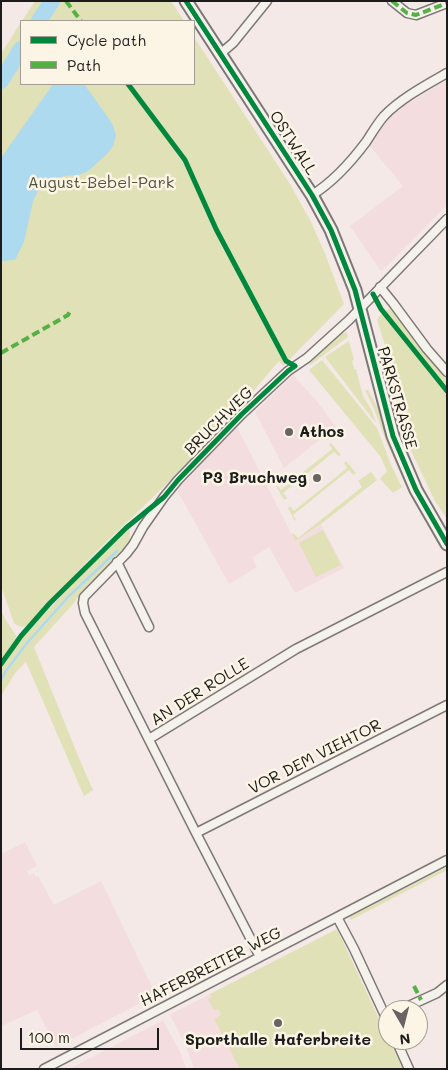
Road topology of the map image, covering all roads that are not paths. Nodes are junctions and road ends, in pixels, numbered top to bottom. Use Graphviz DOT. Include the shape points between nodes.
graph roads {
  1 [pos="186,1"];
  2 [pos="267,1"];
  3 [pos="392,1"];
  4 [pos="447,3"];
  5 [pos="220,54"];
  6 [pos="447,73"];
  7 [pos="312,196"];
  8 [pos="447,219"];
  9 [pos="380,287"];
  10 [pos="360,308"];
  11 [pos="447,372"];
  12 [pos="164,497"];
  13 [pos="447,544"];
  14 [pos="117,562"];
  15 [pos="447,572"];
  16 [pos="148,627"];
  17 [pos="447,705"];
  18 [pos="149,739"];
  19 [pos="196,833"];
  20 [pos="447,860"];
  21 [pos="337,917"];
  22 [pos="260,957"];
  23 [pos="447,985"];
  24 [pos="378,1000"];
  25 [pos="422,1000"];
  26 [pos="400,1050"];
  27 [pos="44,1069"];
  28 [pos="409,1069"];
  1 -- 5 [label="main road, OSTWALL"];
  2 -- 5 [label="street"];
  3 -- 4 [label="street" via="407,13 416,15"];
  5 -- 7 [label="main road, OSTWALL"];
  6 -- 7 [label="street" via="388,112 341,171"];
  7 -- 10 [label="main road, OSTWALL" via="337,242"];
  8 -- 9 [label="street, BRUCHWEG"];
  9 -- 10 [label="street, BRUCHWEG"];
  9 -- 11 [label="street"];
  10 -- 12 [label="street, BRUCHWEG" via="242,414"];
  10 -- 13 [label="main road, PARKSTRASSE" via="396,444 416,490"];
  12 -- 14 [label="street, AN DER ROLLE" via="133,545"];
  14 -- 16 [label="street"];
  14 -- 18 [label="street, AN DER ROLLE" via="84,597 84,608"];
  15 -- 18 [label="street, AN DER ROLLE" via="296,649"];
  17 -- 19 [label="street, VOR DEM VIEHTOR"];
  18 -- 19 [label="street"];
  19 -- 22 [label="street"];
  20 -- 21 [label="street, HAFERBREITER WEG"];
  21 -- 22 [label="street, HAFERBREITER WEG"];
  21 -- 24 [label="street"];
  22 -- 27 [label="street, HAFERBREITER WEG"];
  23 -- 25 [label="street"];
  26 -- 28 [label="street"];
}
